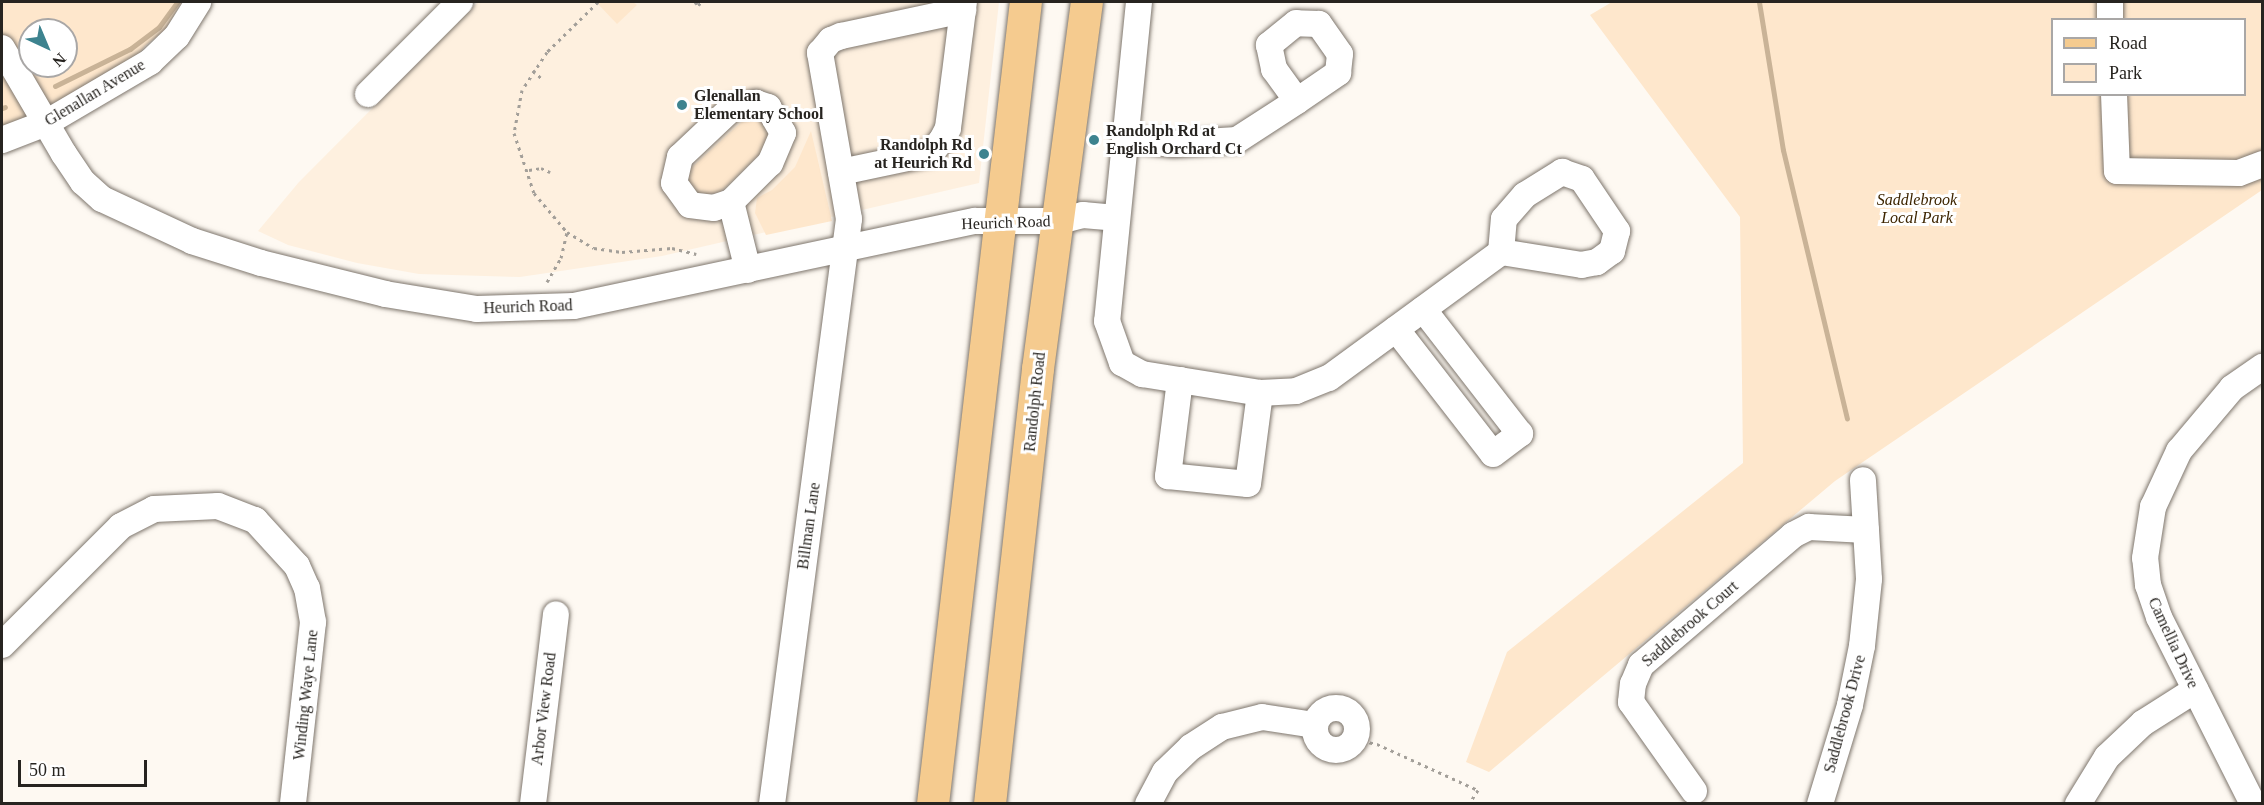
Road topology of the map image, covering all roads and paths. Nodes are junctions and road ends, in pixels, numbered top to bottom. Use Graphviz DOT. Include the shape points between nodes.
graph roads {
  1 [pos="198,2"];
  2 [pos="460,2"];
  3 [pos="598,2"];
  4 [pos="695,2"];
  5 [pos="702,2"];
  6 [pos="1026,2"];
  7 [pos="1087,2"];
  8 [pos="1139,2"];
  9 [pos="2110,2"];
  10 [pos="964,6"];
  11 [pos="2110,18"];
  12 [pos="2,48"];
  13 [pos="533,70"];
  14 [pos="541,78"];
  15 [pos="368,94"];
  16 [pos="2114,96"];
  17 [pos="1297,100"];
  18 [pos="46,123"];
  19 [pos="1125,139"];
  20 [pos="2,140"];
  21 [pos="2262,164"];
  22 [pos="529,171"];
  23 [pos="550,172"];
  24 [pos="842,172"];
  25 [pos="731,202"];
  26 [pos="1000,221"];
  27 [pos="1059,221"];
  28 [pos="1115,226"];
  29 [pos="567,232"];
  30 [pos="847,249"];
  31 [pos="1501,252"];
  32 [pos="696,254"];
  33 [pos="748,270"];
  34 [pos="547,282"];
  35 [pos="1423,309"];
  36 [pos="1396,329"];
  37 [pos="2262,368"];
  38 [pos="1179,380"];
  39 [pos="1260,393"];
  40 [pos="1863,480"];
  41 [pos="1866,530"];
  42 [pos="556,614"];
  43 [pos="2,645"];
  44 [pos="2195,690"];
  45 [pos="1354,739"];
  46 [pos="1694,791"];
  47 [pos="293,804"];
  48 [pos="533,804"];
  49 [pos="772,804"];
  50 [pos="933,804"];
  51 [pos="990,804"];
  52 [pos="1148,804"];
  53 [pos="1469,804"];
  54 [pos="1820,804"];
  55 [pos="2078,804"];
  56 [pos="2253,804"];
  1 -- 18 [label="street, Glenallan Avenue" via="177,36 150,62"];
  2 -- 15 [label="street"];
  3 -- 13 [label="path"];
  4 -- 5 [label="path"];
  6 -- 26 [label="main road"];
  7 -- 27 [label="main road, Randolph Road"];
  8 -- 19 [label="street"];
  9 -- 11 [label="street"];
  10 -- 24 [label="street" via="948,128 942,141 931,153"];
  10 -- 24 [label="street, Billman Lane" via="841,36 824,47 820,70"];
  12 -- 18 [label="street, Heurich Road"];
  13 -- 14 [label="path"];
  13 -- 22 [label="path" via="518,104 514,133"];
  16 -- 21 [label="street" via="2117,171 2239,174"];
  17 -- 19 [label="street" via="1237,140 1174,144"];
  18 -- 20 [label="street, Glenallan Avenue"];
  18 -- 33 [label="street, Heurich Road" via="83,182 102,199 192,241 385,294 477,309 574,306"];
  19 -- 28 [label="street"];
  22 -- 23 [label="path" via="541,168"];
  22 -- 29 [label="path" via="537,200"];
  24 -- 30 [label="street, Billman Lane" via="849,219"];
  25 -- 25 [label="street" via="770,163 782,142 778,119 768,107 756,103 732,108 680,157 676,168 676,190 690,206 714,207"];
  25 -- 33 [label="street"];
  26 -- 27 [label="street, Heurich Road"];
  26 -- 30 [label="street, Heurich Road" via="932,229"];
  26 -- 50 [label="main road"];
  27 -- 28 [label="street" via="1081,233"];
  27 -- 51 [label="main road, Randolph Road"];
  28 -- 38 [label="street" via="1107,321 1110,339 1122,363 1142,374"];
  29 -- 32 [label="path" via="594,248 622,252 672,248"];
  29 -- 34 [label="path" via="561,258"];
  30 -- 33 [label="street, Heurich Road"];
  30 -- 49 [label="street, Billman Lane"];
  31 -- 31 [label="street" via="1504,219 1525,195 1562,172 1582,180 1617,231 1612,251 1597,262 1582,265"];
  31 -- 35 [label="street"];
  35 -- 36 [label="street"];
  35 -- 36 [label="street" via="1520,434 1493,454"];
  36 -- 39 [label="street" via="1329,378 1296,391"];
  37 -- 44 [label="street, Camellia Drive" via="2232,388 2179,451 2153,507 2145,558 2148,585"];
  38 -- 39 [label="street"];
  38 -- 39 [label="street" via="1168,476 1248,484"];
  40 -- 41 [label="street, Saddlebrook Drive"];
  41 -- 46 [label="street, Saddlebrook Court" via="1809,527 1793,535 1641,665 1631,702"];
  41 -- 54 [label="street, Saddlebrook Drive" via="1869,579 1863,646"];
  42 -- 48 [label="street, Arbor View Road"];
  43 -- 47 [label="street, Winding Waye Lane" via="121,526 154,509 208,505 255,520 297,566 307,588 313,622"];
  44 -- 55 [label="street" via="2143,723 2107,757"];
  44 -- 56 [label="street, Camellia Drive"];
  45 -- 52 [label="street" via="1348,747 1335,751 1320,744 1314,725 1262,717 1222,728 1191,747 1165,772"];
  45 -- 53 [label="path" via="1377,744 1478,790"];
}
